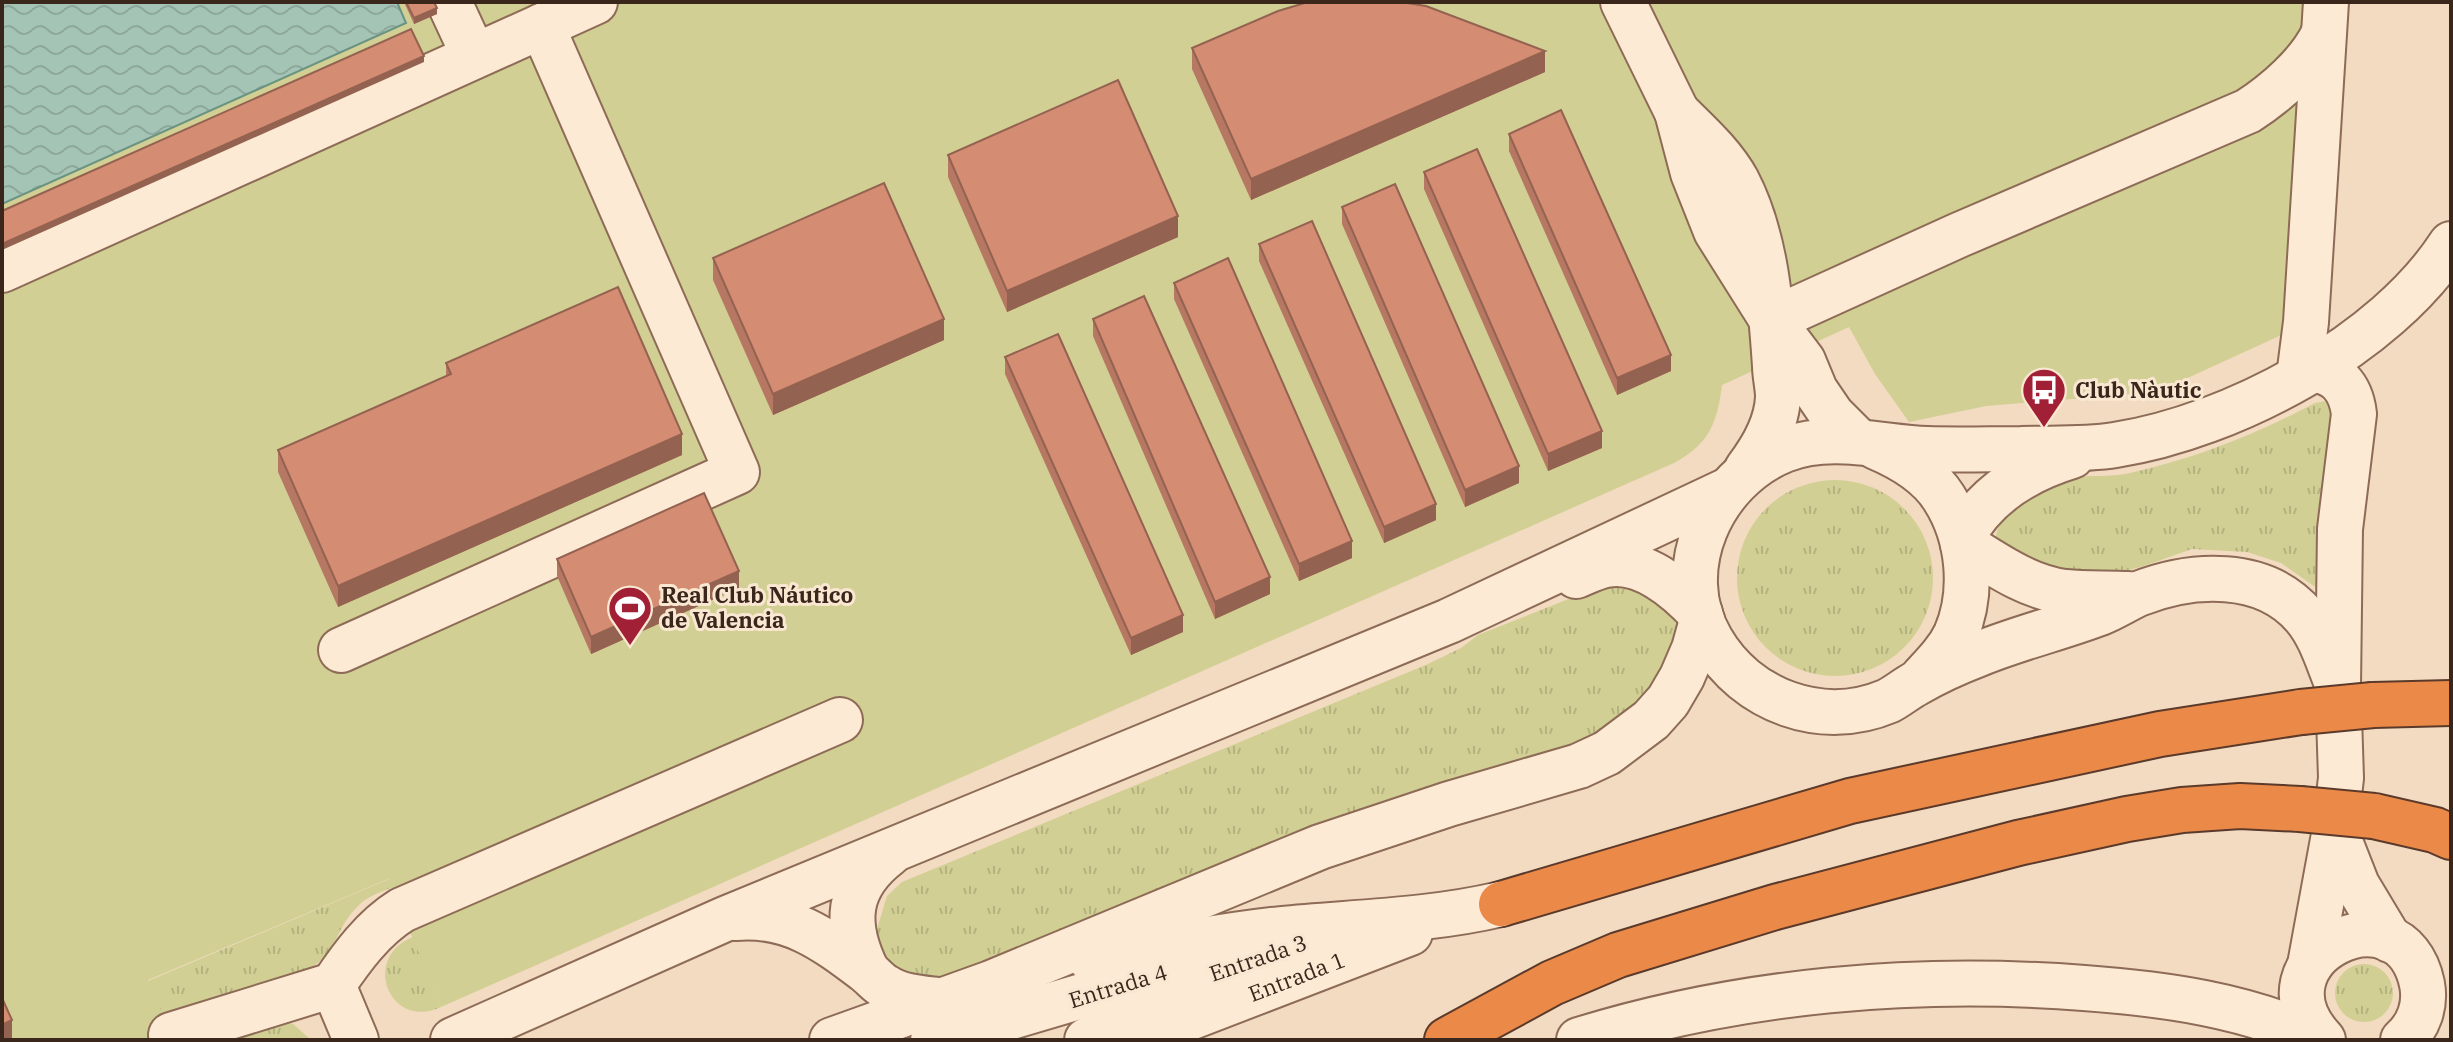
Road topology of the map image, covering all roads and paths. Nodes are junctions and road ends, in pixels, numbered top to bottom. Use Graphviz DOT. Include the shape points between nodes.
graph roads {
  1 [pos="449,2"];
  2 [pos="595,2"];
  3 [pos="1623,2"];
  4 [pos="2325,18"];
  5 [pos="542,26"];
  6 [pos="474,56"];
  7 [pos="2230,117"];
  8 [pos="2316,130"];
  9 [pos="2451,244"];
  10 [pos="2,270"];
  11 [pos="2418,285"];
  12 [pos="1772,320"];
  13 [pos="2304,373"];
  14 [pos="2354,414"];
  15 [pos="1863,442"];
  16 [pos="2098,448"];
  17 [pos="1737,480"];
  18 [pos="1963,541"];
  19 [pos="2138,594"];
  20 [pos="1701,616"];
  21 [pos="1449,621"];
  22 [pos="341,650"];
  23 [pos="1918,682"];
  24 [pos="2355,696"];
  25 [pos="2451,703"];
  26 [pos="840,720"];
  27 [pos="2336,818"];
  28 [pos="2451,837"];
  29 [pos="894,850"];
  30 [pos="1462,912"];
  31 [pos="725,919"];
  32 [pos="1364,922"];
  33 [pos="1302,927"];
  34 [pos="1239,935"];
  35 [pos="2393,942"];
  36 [pos="2451,956"];
  37 [pos="2310,965"];
  38 [pos="867,971"];
  39 [pos="991,983"];
  40 [pos="333,985"];
  41 [pos="935,1020"];
  42 [pos="2419,1023"];
  43 [pos="171,1035"];
  44 [pos="356,1040"];
  45 [pos="453,1040"];
  46 [pos="832,1040"];
  47 [pos="840,1040"];
  48 [pos="1015,1040"];
  49 [pos="1087,1040"];
  50 [pos="1135,1040"];
  51 [pos="1447,1040"];
  52 [pos="1579,1040"];
  53 [pos="2322,1040"];
  1 -- 6 [label="street"];
  2 -- 5 [label="street"];
  3 -- 12 [label="street" via="1677,112 1716,231"];
  4 -- 7 [label="street" via="2313,55 2258,104"];
  4 -- 8 [label="street"];
  5 -- 6 [label="street"];
  5 -- 22 [label="street" via="737,472"];
  6 -- 10 [label="street"];
  7 -- 8 [label="street" via="2283,119"];
  7 -- 12 [label="street"];
  8 -- 13 [label="street"];
  9 -- 11 [label="street"];
  11 -- 13 [label="street" via="2366,333"];
  11 -- 14 [label="street" via="2372,350"];
  12 -- 15 [label="street" via="1803,361 1832,415"];
  12 -- 17 [label="street" via="1778,396 1772,427"];
  13 -- 14 [label="street" via="2329,372 2339,379"];
  13 -- 16 [label="street" via="2206,421"];
  14 -- 24 [label="street" via="2340,529"];
  15 -- 16 [label="street" via="1928,449"];
  15 -- 17 [label="street" via="1828,441 1786,449"];
  15 -- 18 [label="street" via="1920,472 1944,498"];
  16 -- 18 [label="street" via="2023,475 1983,507"];
  17 -- 20 [label="street" via="1707,523 1697,552"];
  17 -- 21 [label="street"];
  18 -- 19 [label="street" via="2039,586"];
  18 -- 23 [label="street" via="1965,603 1956,634"];
  19 -- 23 [label="street" via="2104,612 1977,654"];
  19 -- 24 [label="street" via="2201,579 2265,588 2304,616"];
  20 -- 21 [label="street" via="1686,598 1645,570 1608,565"];
  20 -- 23 [label="street" via="1731,668 1757,690 1788,705 1856,711 1889,700"];
  20 -- 39 [label="street" via="1694,649 1668,701 1607,753 1320,847"];
  21 -- 29 [label="street"];
  24 -- 25 [label="highway"];
  24 -- 27 [label="street"];
  24 -- 30 [label="highway, bridge" via="2301,712 2160,734 1850,801"];
  26 -- 40 [label="street" via="402,910 370,936"];
  27 -- 28 [label="highway" via="2435,830"];
  27 -- 35 [label="street" via="2357,885"];
  27 -- 37 [label="street"];
  27 -- 51 [label="highway" via="2240,806 2182,810 2003,847 1618,955 1528,995"];
  29 -- 31 [label="street"];
  29 -- 38 [label="street" via="872,867 854,902 855,945"];
  30 -- 32 [label="street"];
  30 -- 49 [label="street"];
  30 -- 50 [label="street, Entrada 1"];
  31 -- 38 [label="street" via="759,916 806,929"];
  31 -- 45 [label="street"];
  32 -- 33 [label="street"];
  32 -- 48 [label="street, Entrada 3"];
  33 -- 34 [label="street"];
  33 -- 41 [label="street, Entrada 4" via="1087,996"];
  34 -- 39 [label="street"];
  34 -- 47 [label="street"];
  35 -- 36 [label="street"];
  35 -- 37 [label="street" via="2354,935 2337,940"];
  35 -- 42 [label="street" via="2420,975 2424,994"];
  37 -- 53 [label="street" via="2303,998 2306,1015"];
  38 -- 41 [label="street"];
  39 -- 41 [label="street"];
  40 -- 43 [label="street"];
  40 -- 44 [label="street"];
  41 -- 46 [label="street"];
  52 -- 53 [label="street" via="1767,998 1990,983 2134,992 2206,1004 2272,1020"];
}
